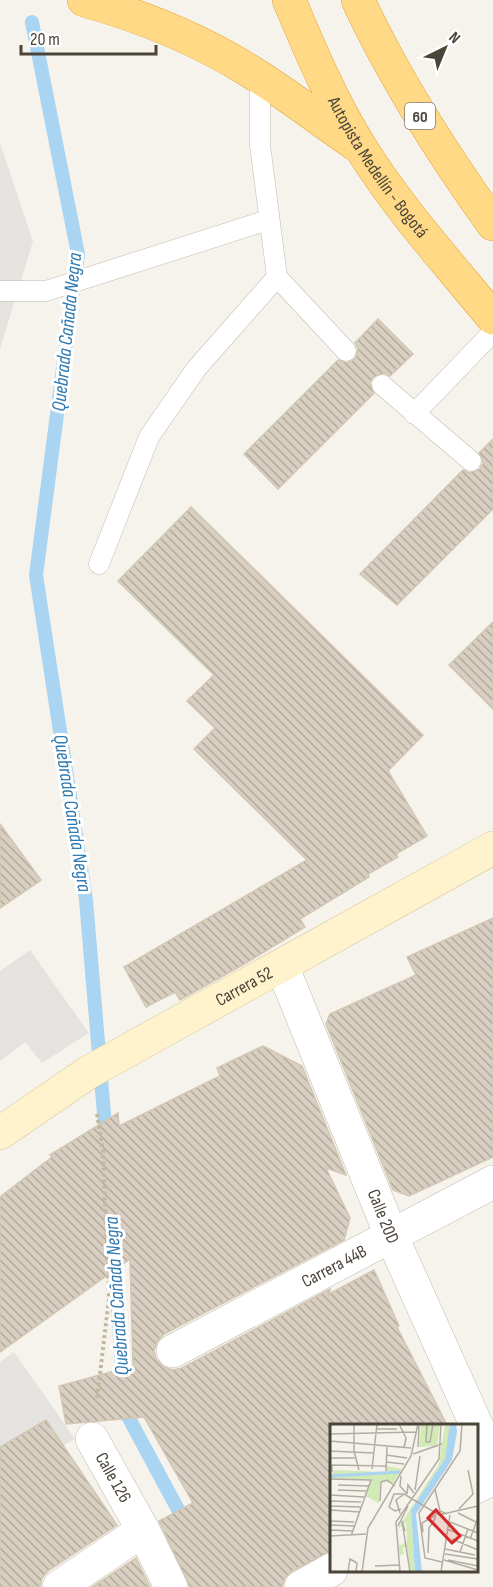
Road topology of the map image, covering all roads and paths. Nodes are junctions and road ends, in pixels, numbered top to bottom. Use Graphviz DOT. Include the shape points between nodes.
graph roads {
  1 [pos="84,0"];
  2 [pos="289,0"];
  3 [pos="358,0"];
  4 [pos="260,79"];
  5 [pos="361,148"];
  6 [pos="268,219"];
  7 [pos="493,224"];
  8 [pos="277,277"];
  9 [pos="0,291"];
  10 [pos="493,318"];
  11 [pos="493,332"];
  12 [pos="346,351"];
  13 [pos="382,385"];
  14 [pos="414,414"];
  15 [pos="471,461"];
  16 [pos="99,564"];
  17 [pos="493,848"];
  18 [pos="282,966"];
  19 [pos="91,1072"];
  20 [pos="0,1133"];
  21 [pos="493,1182"];
  22 [pos="391,1235"];
  23 [pos="173,1352"];
  24 [pos="476,1424"];
  25 [pos="478,1428"];
  26 [pos="92,1439"];
  27 [pos="493,1461"];
  28 [pos="493,1478"];
  29 [pos="478,1487"];
  30 [pos="143,1530"];
  31 [pos="330,1571"];
  32 [pos="59,1587"];
  33 [pos="171,1587"];
  34 [pos="301,1587"];
  1 -- 4 [label="highway" via="136,15 222,55"];
  2 -- 5 [label="highway, Autopista Medellín - Bogotá" via="315,61"];
  3 -- 7 [label="highway, 60" via="398,80 443,154"];
  4 -- 5 [label="highway"];
  4 -- 6 [label="lane" via="260,145"];
  5 -- 10 [label="highway, Autopista Medellín - Bogotá"];
  6 -- 8 [label="lane"];
  6 -- 9 [label="lane" via="46,291"];
  8 -- 12 [label="lane"];
  8 -- 16 [label="lane" via="196,369 149,437"];
  11 -- 14 [label="lane"];
  13 -- 14 [label="lane"];
  14 -- 15 [label="lane"];
  17 -- 18 [label="main road, Carrera 52"];
  18 -- 19 [label="main road, Carrera 52"];
  18 -- 22 [label="street, Calle 20D"];
  19 -- 20 [label="main road, Carrera 52"];
  19 -- 26 [label="path, Calle 126" via="103,1151 109,1298"];
  21 -- 22 [label="street, Carrera 44B"];
  22 -- 23 [label="street, Carrera 44B"];
  22 -- 24 [label="street, Calle 20D"];
  25 -- 27 [label="street, Calle 20D"];
  26 -- 30 [label="street, Calle 126"];
  28 -- 29 [label="street"];
  30 -- 32 [label="street"];
  30 -- 33 [label="street, Calle 126"];
  31 -- 34 [label="street"];
}
